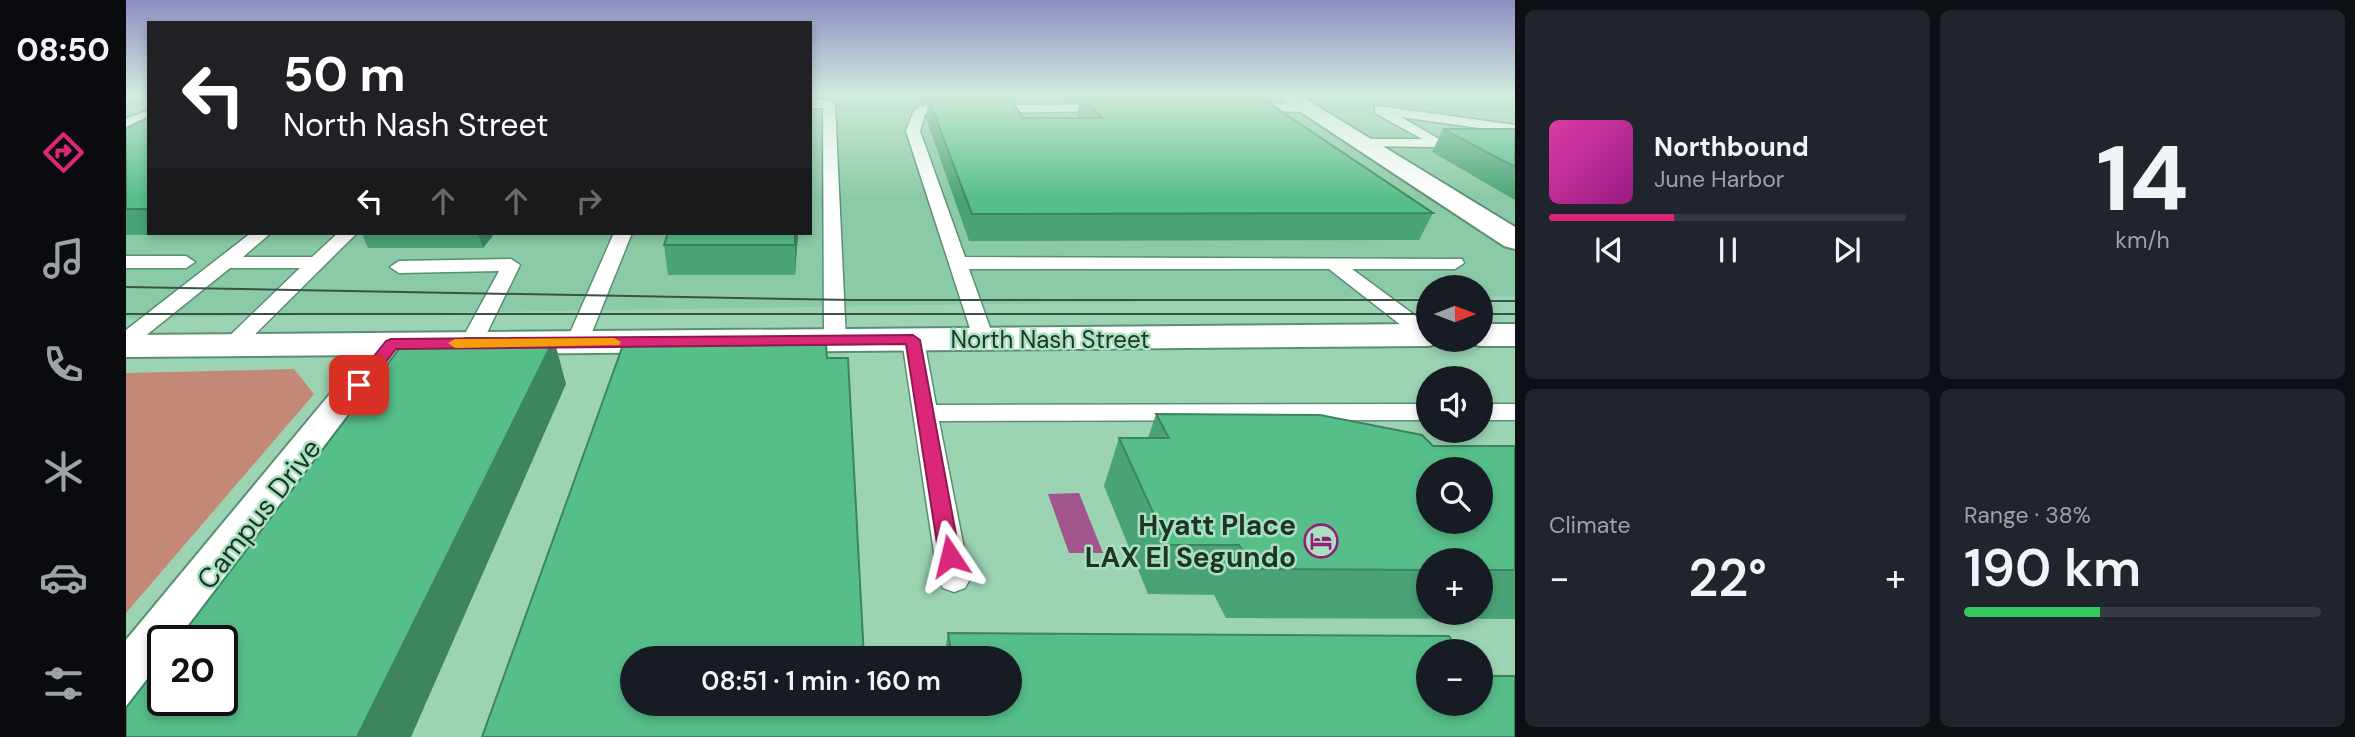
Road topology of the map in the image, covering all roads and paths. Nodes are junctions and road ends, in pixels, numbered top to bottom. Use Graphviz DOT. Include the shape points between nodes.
graph roads {
  1 [pos="830,129"];
  2 [pos="914,129"];
  3 [pos="1339,129"];
  4 [pos="1418,129"];
  5 [pos="1360,143"];
  6 [pos="259,235"];
  7 [pos="346,235"];
  8 [pos="622,235"];
  9 [pos="1515,240"];
  10 [pos="126,262"];
  11 [pos="186,262"];
  12 [pos="225,262"];
  13 [pos="318,263"];
  14 [pos="957,263"];
  15 [pos="1333,263"];
  16 [pos="1455,263"];
  17 [pos="399,267"];
  18 [pos="1416,326"];
  19 [pos="1416,335"];
  20 [pos="1493,335"];
  21 [pos="1515,335"];
  22 [pos="983,339"];
  23 [pos="835,340"];
  24 [pos="913,340"];
  25 [pos="577,342"];
  26 [pos="126,343"];
  27 [pos="471,343"];
  28 [pos="391,344"];
  29 [pos="231,345"];
  30 [pos="1416,412"];
  31 [pos="1493,412"];
  32 [pos="1515,412"];
  33 [pos="925,413"];
  34 [pos="954,579"];
  35 [pos="126,685"];
  1 -- 23 [label="lane"];
  2 -- 14 [label="lane"];
  3 -- 5 [label="street"];
  4 -- 5 [label="lane" via="1445,143"];
  5 -- 9 [label="street"];
  6 -- 12 [label="lane"];
  7 -- 13 [label="lane"];
  8 -- 25 [label="lane"];
  10 -- 11 [label="lane"];
  12 -- 13 [label="lane"];
  12 -- 26 [label="lane"];
  13 -- 29 [label="lane"];
  14 -- 15 [label="lane"];
  14 -- 22 [label="lane"];
  15 -- 16 [label="lane"];
  15 -- 18 [label="lane"];
  17 -- 27 [label="lane" via="511,265"];
  19 -- 22 [label="street, North Nash Street"];
  20 -- 21 [label="street"];
  22 -- 24 [label="street, North Nash Street"];
  23 -- 24 [label="street, North Nash Street"];
  23 -- 25 [label="street, North Nash Street"];
  24 -- 33 [label="lane"];
  25 -- 27 [label="street, North Nash Street"];
  26 -- 29 [label="street, North Nash Street"];
  27 -- 28 [label="street, North Nash Street"];
  28 -- 29 [label="street, North Nash Street"];
  28 -- 35 [label="street, Campus Drive"];
  30 -- 33 [label="lane"];
  31 -- 32 [label="lane"];
  33 -- 34 [label="lane"];
}
